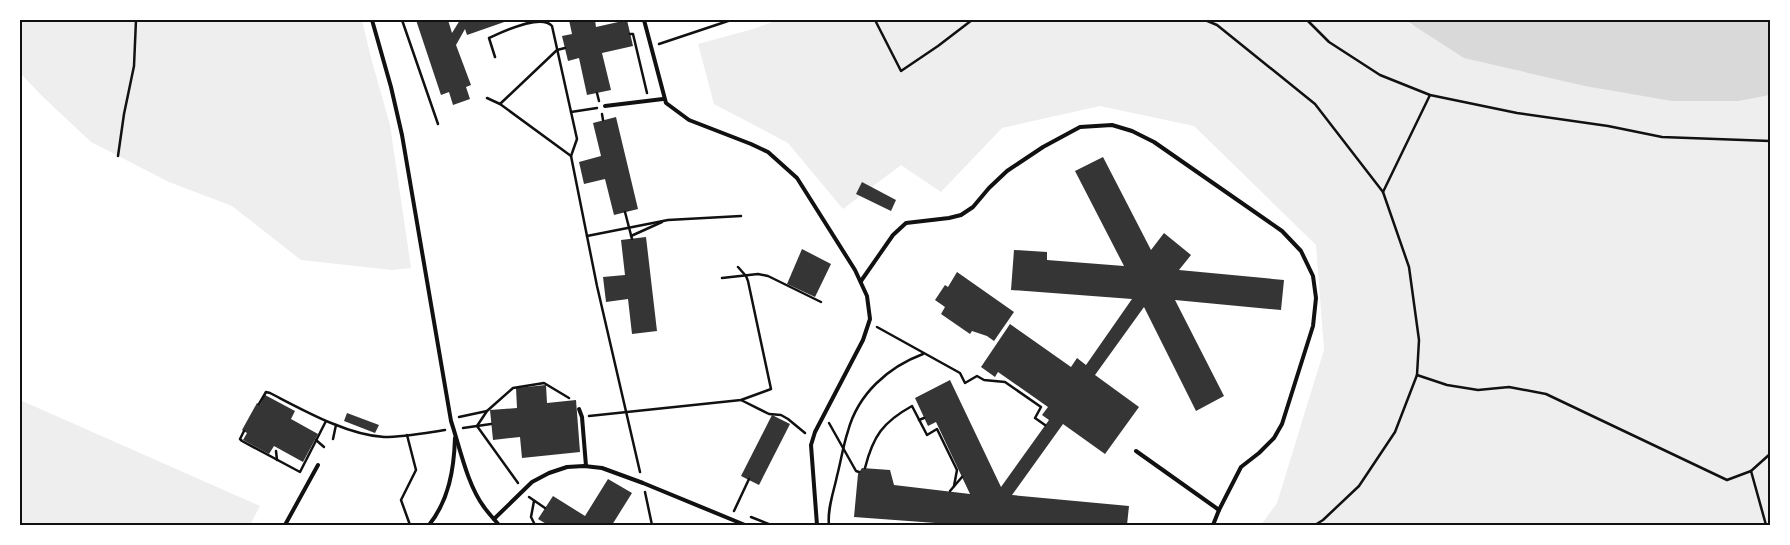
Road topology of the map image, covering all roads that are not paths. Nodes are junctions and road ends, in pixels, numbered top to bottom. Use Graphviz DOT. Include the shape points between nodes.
graph roads {
  1 [pos="372,20"];
  2 [pos="644,20"];
  3 [pos="663,99"];
  4 [pos="604,106"];
  5 [pos="860,281"];
  6 [pos="579,409"];
  7 [pos="454,431"];
  8 [pos="1136,450"];
  9 [pos="318,465"];
  10 [pos="586,466"];
  11 [pos="1218,510"];
  12 [pos="494,519"];
  13 [pos="285,525"];
  14 [pos="429,525"];
  15 [pos="499,525"];
  16 [pos="745,525"];
  17 [pos="817,525"];
  18 [pos="1213,525"];
  1 -- 7 [label="lane" via="402,135"];
  2 -- 3 [label="lane"];
  3 -- 4 [label="lane"];
  3 -- 5 [label="lane" via="670,108 689,120 768,152 786,167 797,178"];
  5 -- 11 [label="lane" via="906,223 961,215 973,207 1007,171 1080,127 1112,125 1154,142 1282,231 1301,251 1313,276 1316,298 1314,326 1282,424 1274,438 1241,467"];
  5 -- 17 [label="lane" via="867,296 870,319 863,340 811,445"];
  6 -- 10 [label="lane"];
  7 -- 12 [label="lane" via="476,492"];
  7 -- 14 [label="lane" via="454,463 449,485 442,505"];
  8 -- 11 [label="lane"];
  9 -- 13 [label="lane"];
  10 -- 12 [label="lane" via="567,467 532,482"];
  10 -- 16 [label="lane" via="602,468 643,483"];
  11 -- 18 [label="lane"];
  12 -- 15 [label="lane"];
}
